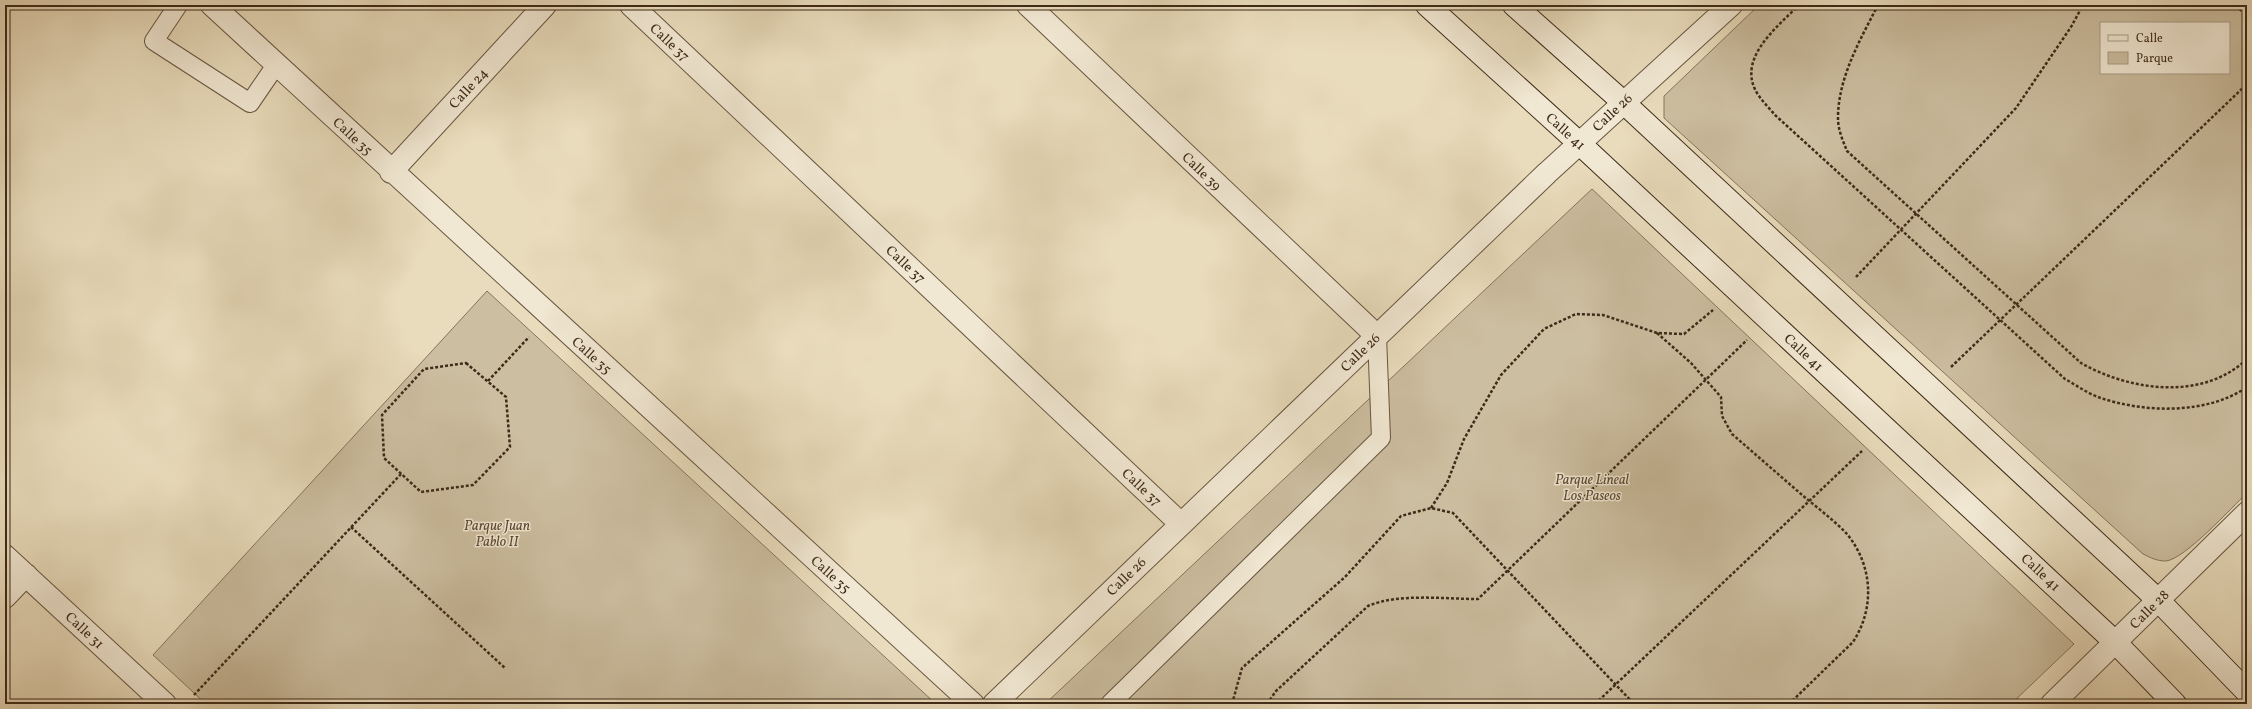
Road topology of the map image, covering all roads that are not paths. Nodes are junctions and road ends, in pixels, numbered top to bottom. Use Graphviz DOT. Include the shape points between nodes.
graph roads {
  1 [pos="178,5"];
  2 [pos="212,5"];
  3 [pos="545,5"];
  4 [pos="631,5"];
  5 [pos="1028,5"];
  6 [pos="1427,5"];
  7 [pos="1514,5"];
  8 [pos="1731,5"];
  9 [pos="276,65"];
  10 [pos="1623,102"];
  11 [pos="1579,143"];
  12 [pos="391,172"];
  13 [pos="1377,336"];
  14 [pos="2247,513"];
  15 [pos="1181,524"];
  16 [pos="5,556"];
  17 [pos="26,575"];
  18 [pos="5,597"];
  19 [pos="2158,600"];
  20 [pos="2115,642"];
  21 [pos="2247,692"];
  22 [pos="165,704"];
  23 [pos="973,704"];
  24 [pos="994,704"];
  25 [pos="1110,704"];
  26 [pos="2052,704"];
  27 [pos="2175,704"];
  1 -- 9 [label="lane" via="154,41 250,103"];
  2 -- 9 [label="street, Calle 35"];
  3 -- 12 [label="street, Calle 24"];
  4 -- 15 [label="street, Calle 37"];
  5 -- 13 [label="street, Calle 39"];
  6 -- 11 [label="street, Calle 41"];
  7 -- 10 [label="street"];
  8 -- 10 [label="street, Calle 26"];
  9 -- 12 [label="street, Calle 35"];
  10 -- 11 [label="street, Calle 26"];
  10 -- 19 [label="street"];
  11 -- 13 [label="street, Calle 26"];
  11 -- 20 [label="street, Calle 41"];
  12 -- 23 [label="street, Calle 35"];
  13 -- 15 [label="street, Calle 26"];
  13 -- 25 [label="lane" via="1381,438"];
  14 -- 19 [label="street, Calle 28"];
  15 -- 24 [label="street, Calle 26"];
  16 -- 17 [label="street, Calle 31"];
  17 -- 18 [label="street"];
  17 -- 22 [label="street, Calle 31"];
  19 -- 20 [label="street, Calle 28"];
  19 -- 21 [label="street"];
  20 -- 26 [label="street, Calle 28"];
  20 -- 27 [label="street, Calle 41"];
}
